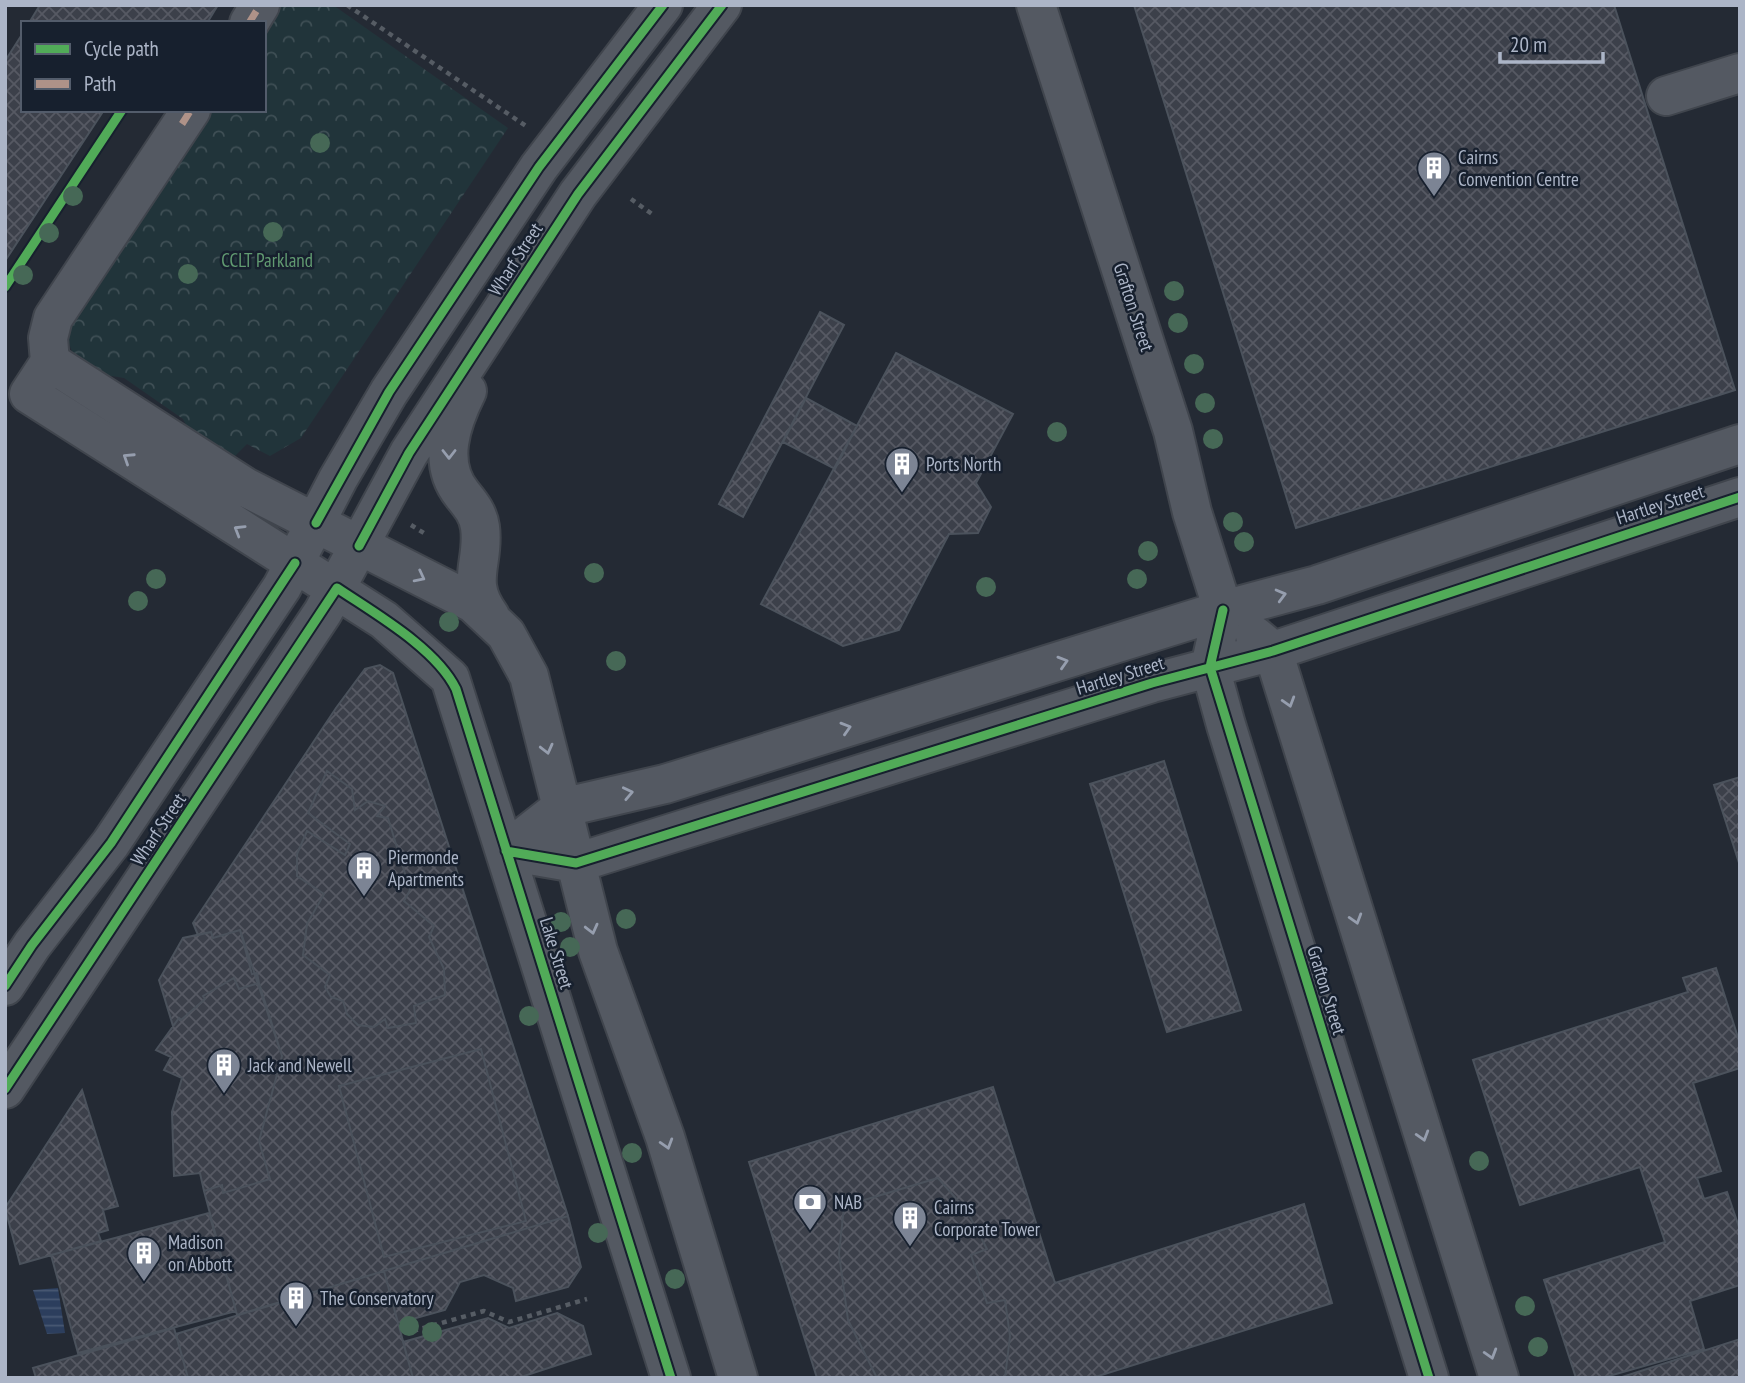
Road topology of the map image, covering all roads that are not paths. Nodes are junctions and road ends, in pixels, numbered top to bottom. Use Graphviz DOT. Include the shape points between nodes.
graph roads {
  1 [pos="260,5"];
  2 [pos="663,5"];
  3 [pos="722,5"];
  4 [pos="1035,5"];
  5 [pos="250,21"];
  6 [pos="1740,73"];
  7 [pos="1666,96"];
  8 [pos="186,117"];
  9 [pos="522,279"];
  10 [pos="50,362"];
  11 [pos="1740,444"];
  12 [pos="1740,497"];
  13 [pos="316,523"];
  14 [pos="359,546"];
  15 [pos="295,563"];
  16 [pos="337,588"];
  17 [pos="1223,610"];
  18 [pos="490,616"];
  19 [pos="1273,652"];
  20 [pos="1210,667"];
  21 [pos="561,808"];
  22 [pos="506,851"];
  23 [pos="576,863"];
  24 [pos="5,986"];
  25 [pos="5,1089"];
  26 [pos="671,1378"];
  27 [pos="738,1378"];
  28 [pos="1429,1378"];
  29 [pos="1499,1378"];
  1 -- 5 [label="street"];
  2 -- 13 [label="street, Wharf Street" via="539,167 389,392"];
  3 -- 9 [label="street, Wharf Street" via="578,194"];
  4 -- 17 [label="street, Grafton Street" via="1165,407"];
  6 -- 7 [label="street"];
  8 -- 10 [label="street" via="53,318 48,338"];
  9 -- 14 [label="street, Wharf Street" via="409,453"];
  9 -- 18 [label="street, one-way" via="463,400 447,450 453,479 474,508 480,526 476,589"];
  10 -- 13 [label="street, Lake Street" via="245,487"];
  15 -- 10 [label="street, Lake Street, one-way" via="29,394"];
  17 -- 11 [label="street, Hartley Street, one-way" via="1317,585"];
  12 -- 19 [label="street, Hartley Street"];
  13 -- 14 [label="street, Lake Street"];
  13 -- 15 [label="street, Wharf Street"];
  14 -- 16 [label="street, Wharf Street"];
  14 -- 18 [label="street, Lake Street, one-way"];
  15 -- 16 [label="street, Lake Street"];
  15 -- 24 [label="street, Wharf Street" via="111,843"];
  16 -- 22 [label="street, Lake Street" via="397,630 450,678"];
  16 -- 25 [label="street, Wharf Street"];
  17 -- 19 [label="street"];
  17 -- 20 [label="street, Grafton Street"];
  21 -- 17 [label="street, Hartley Street, one-way" via="665,784"];
  18 -- 21 [label="street, Lake Street, one-way" via="514,645 529,676"];
  19 -- 20 [label="street, Hartley Street"];
  19 -- 29 [label="street, one-way"];
  20 -- 23 [label="street, Hartley Street"];
  20 -- 28 [label="street, Grafton Street"];
  21 -- 22 [label="street, Hartley Street"];
  21 -- 23 [label="street, Lake Street"];
  22 -- 23 [label="street, Hartley Street"];
  22 -- 26 [label="street, Lake Street"];
  23 -- 27 [label="street, Lake Street, one-way" via="598,951 666,1137"];
}
